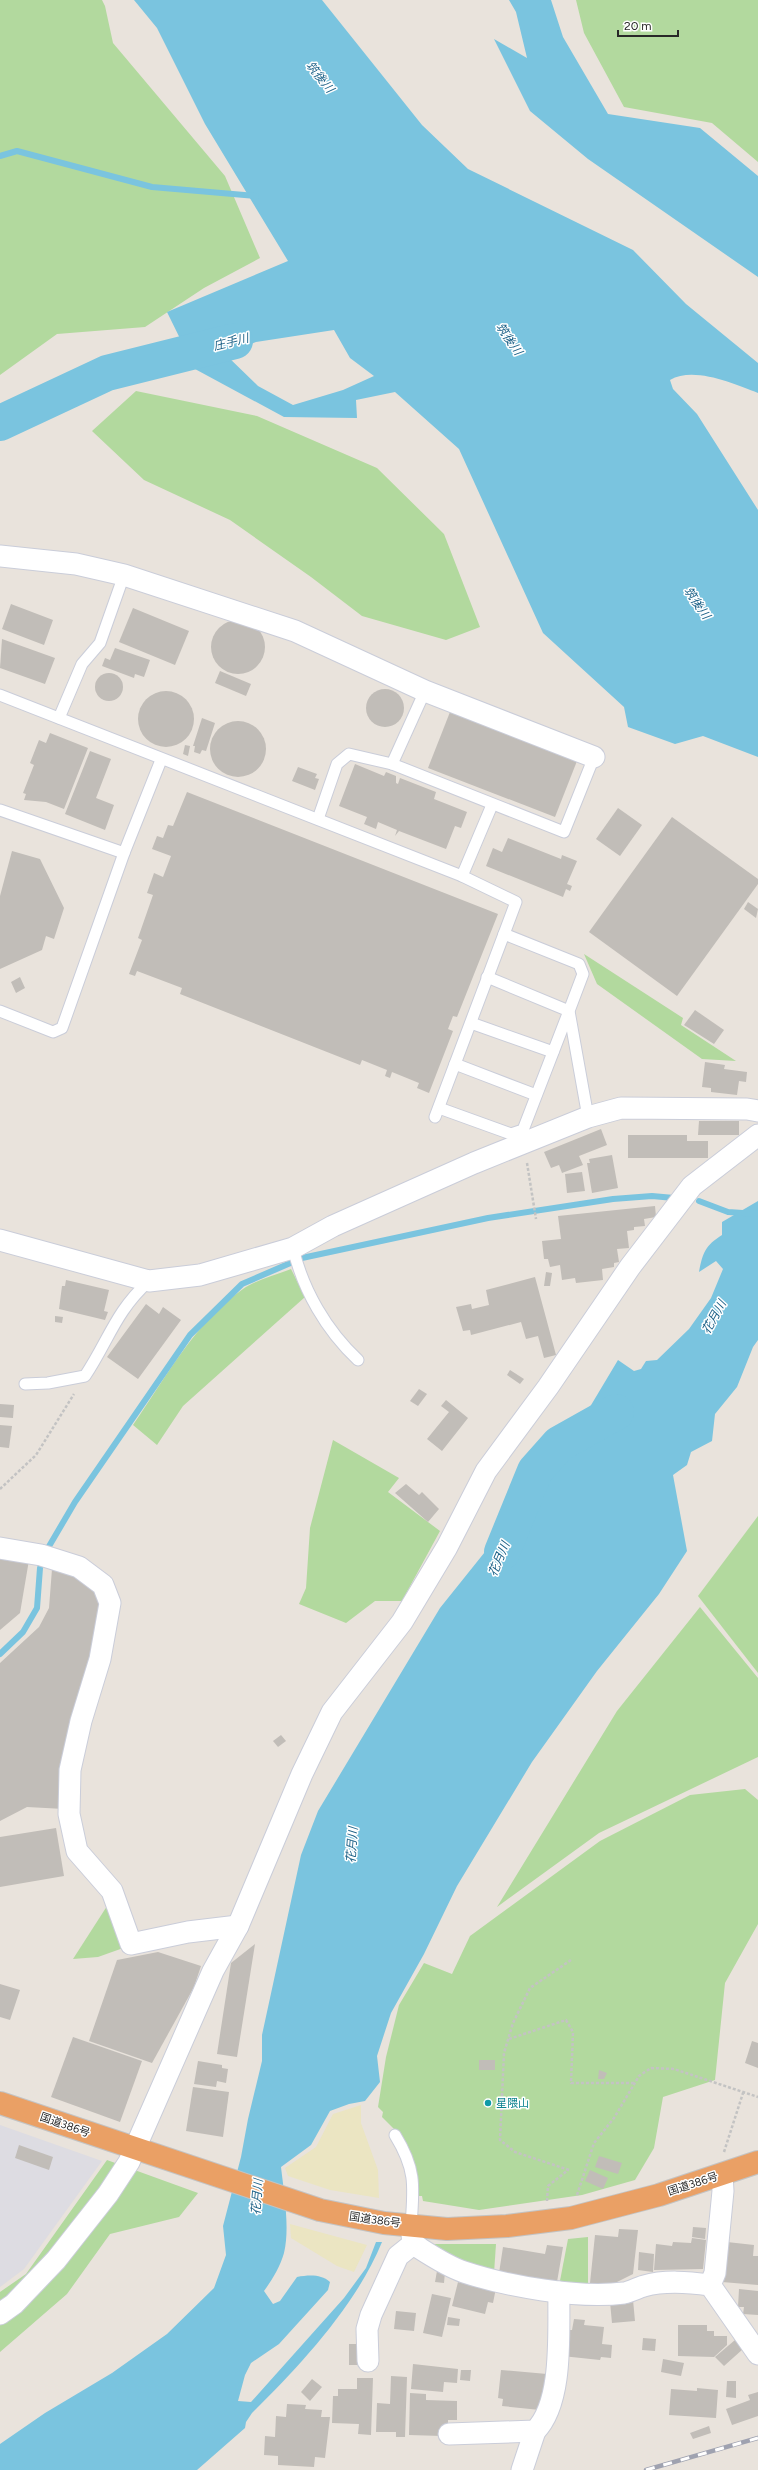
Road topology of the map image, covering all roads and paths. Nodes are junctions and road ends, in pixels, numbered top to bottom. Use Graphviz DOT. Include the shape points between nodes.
graph roads {
  1 [pos="0,556"];
  2 [pos="124,575"];
  3 [pos="425,690"];
  4 [pos="0,695"];
  5 [pos="59,718"];
  6 [pos="594,757"];
  7 [pos="161,760"];
  8 [pos="392,764"];
  9 [pos="492,805"];
  10 [pos="0,810"];
  11 [pos="318,819"];
  12 [pos="124,854"];
  13 [pos="462,876"];
  14 [pos="504,934"];
  15 [pos="488,977"];
  16 [pos="569,1011"];
  17 [pos="0,1012"];
  18 [pos="471,1022"];
  19 [pos="553,1052"];
  20 [pos="455,1064"];
  21 [pos="536,1095"];
  22 [pos="758,1111"];
  23 [pos="588,1116"];
  24 [pos="758,1135"];
  25 [pos="524,1143"];
  26 [pos="536,1219"];
  27 [pos="0,1240"];
  28 [pos="294,1255"];
  29 [pos="149,1281"];
  30 [pos="358,1360"];
  31 [pos="85,1376"];
  32 [pos="25,1384"];
  33 [pos="0,1488"];
  34 [pos="0,1548"];
  35 [pos="238,1926"];
  36 [pos="571,1960"];
  37 [pos="508,2040"];
  38 [pos="635,2083"];
  39 [pos="742,2093"];
  40 [pos="758,2098"];
  41 [pos="0,2103"];
  42 [pos="395,2135"];
  43 [pos="143,2152"];
  44 [pos="758,2162"];
  45 [pos="722,2174"];
  46 [pos="575,2199"];
  47 [pos="547,2205"];
  48 [pos="412,2234"];
  49 [pos="710,2285"];
  50 [pos="559,2292"];
  51 [pos="0,2314"];
  52 [pos="750,2329"];
  53 [pos="758,2354"];
  54 [pos="368,2361"];
  55 [pos="535,2431"];
  56 [pos="449,2434"];
  57 [pos="522,2470"];
  1 -- 2 [label="street" via="76,564"];
  2 -- 3 [label="street" via="295,631"];
  2 -- 5 [label="lane" via="100,643 82,664"];
  3 -- 6 [label="street"];
  3 -- 8 [label="lane"];
  4 -- 5 [label="lane"];
  5 -- 7 [label="lane"];
  6 -- 9 [label="lane" via="564,832"];
  7 -- 11 [label="lane"];
  7 -- 12 [label="lane"];
  8 -- 9 [label="lane"];
  8 -- 11 [label="lane" via="349,754 337,764"];
  9 -- 13 [label="lane"];
  10 -- 12 [label="lane"];
  11 -- 13 [label="lane"];
  12 -- 17 [label="lane" via="62,1028 54,1032"];
  13 -- 14 [label="lane" via="516,902"];
  14 -- 15 [label="lane"];
  14 -- 16 [label="lane" via="579,964 583,974"];
  15 -- 16 [label="lane"];
  15 -- 18 [label="lane"];
  16 -- 19 [label="lane"];
  16 -- 23 [label="lane"];
  18 -- 19 [label="lane"];
  18 -- 20 [label="lane"];
  19 -- 21 [label="lane"];
  20 -- 21 [label="lane"];
  20 -- 21 [label="lane" via="437,1112 511,1134 523,1130"];
  22 -- 23 [label="street" via="747,1108 621,1108"];
  23 -- 25 [label="street"];
  24 -- 35 [label="street" via="692,1186 630,1267 548,1387 486,1471 447,1546 402,1622 332,1712 302,1774"];
  25 -- 26 [label="path"];
  25 -- 28 [label="street" via="333,1226"];
  27 -- 29 [label="street"];
  28 -- 29 [label="street" via="200,1275"];
  28 -- 30 [label="lane" via="323,1319 342,1345"];
  29 -- 31 [label="lane" via="132,1296 119,1313"];
  31 -- 32 [label="lane" via="48,1383"];
  31 -- 33 [label="path" via="36,1455"];
  34 -- 35 [label="street" via="45,1556 79,1568 102,1585 110,1603 100,1658 70,1770 70,1814 77,1851 112,1891 131,1944 188,1932"];
  35 -- 43 [label="street" via="213,1971"];
  36 -- 37 [label="path" via="530,1988 513,2023"];
  37 -- 38 [label="path" via="566,2020 573,2032 571,2083"];
  37 -- 47 [label="path" via="504,2053 500,2140 515,2152 569,2170 548,2186"];
  38 -- 39 [label="path" via="639,2076 651,2068 674,2070"];
  38 -- 46 [label="path" via="614,2118 594,2143"];
  39 -- 40 [label="path"];
  39 -- 45 [label="path" via="722,2159"];
  41 -- 43 [label="highway, 国道386号"];
  42 -- 48 [label="lane" via="411,2163"];
  43 -- 48 [label="highway, 国道386号" via="275,2196"];
  43 -- 51 [label="street" via="56,2260 14,2304"];
  44 -- 45 [label="highway, 国道386号"];
  45 -- 48 [label="highway, 国道386号" via="659,2195 571,2218"];
  45 -- 49 [label="street" via="723,2190 715,2273"];
  48 -- 50 [label="street" via="463,2272"];
  48 -- 54 [label="street" via="398,2256 371,2315 367,2329"];
  49 -- 50 [label="street" via="663,2282 625,2293"];
  49 -- 52 [label="street"];
  50 -- 55 [label="street" via="556,2381 543,2423"];
  52 -- 53 [label="street"];
  55 -- 56 [label="street"];
  55 -- 57 [label="street"];
}
